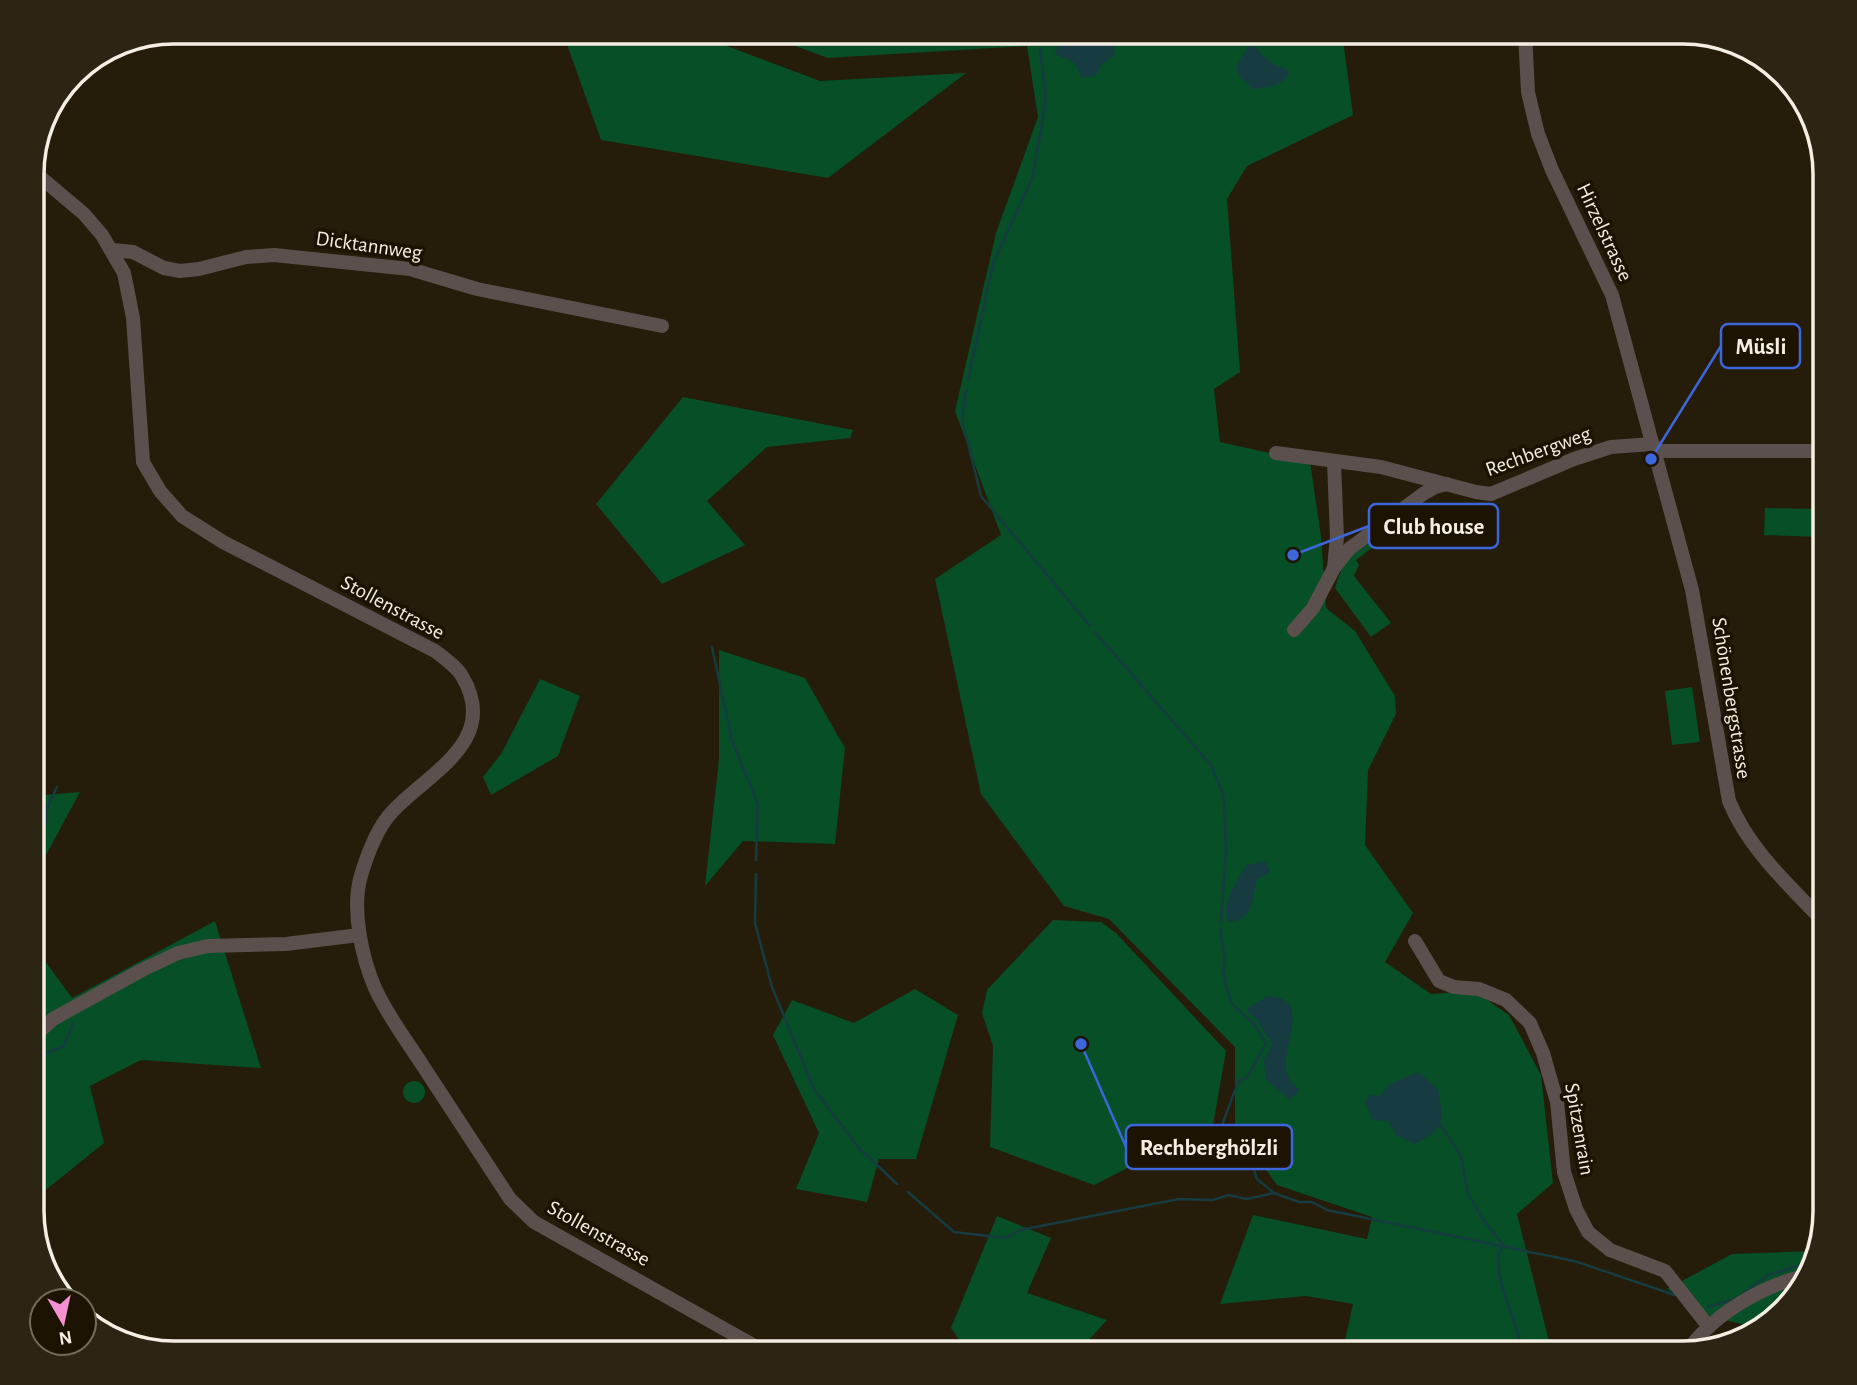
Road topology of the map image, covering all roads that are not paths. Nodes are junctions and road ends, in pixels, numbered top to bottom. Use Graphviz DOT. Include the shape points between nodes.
graph roads {
  1 [pos="1525,44"];
  2 [pos="44,180"];
  3 [pos="113,250"];
  4 [pos="662,326"];
  5 [pos="1654,448"];
  6 [pos="1813,451"];
  7 [pos="1276,453"];
  8 [pos="1334,461"];
  9 [pos="1447,484"];
  10 [pos="1334,568"];
  11 [pos="1294,630"];
  12 [pos="1813,910"];
  13 [pos="359,935"];
  14 [pos="1415,941"];
  15 [pos="44,1027"];
  16 [pos="1793,1280"];
  17 [pos="1709,1327"];
  18 [pos="1697,1340"];
  19 [pos="746,1341"];
  1 -- 5 [label="street, Hirzelstrasse" via="1527,83 1538,134 1612,295"];
  2 -- 3 [label="street, Stollenstrasse" via="84,214"];
  3 -- 4 [label="street, Dicktannweg" via="133,252 180,271 274,255 410,269 477,289"];
  3 -- 13 [label="street, Stollenstrasse" via="130,292 143,462 160,491 182,516 223,542 435,651 462,674 472,699 472,729 457,752 391,813 374,841 360,880"];
  5 -- 6 [label="street, Rechbergweg"];
  5 -- 9 [label="street, Rechbergweg" via="1611,447 1491,494"];
  5 -- 12 [label="street, Schönenbergstrasse" via="1694,599 1729,801 1757,849"];
  7 -- 8 [label="street, Rechbergweg"];
  8 -- 9 [label="street, Rechbergweg"];
  8 -- 10 [label="street"];
  9 -- 10 [label="street" via="1423,494 1349,549"];
  10 -- 11 [label="street" via="1313,608"];
  13 -- 15 [label="street" via="194,948 142,970"];
  13 -- 19 [label="street, Stollenstrasse" via="375,989 520,1211"];
  14 -- 17 [label="street, Spitzenrain" via="1439,981 1506,1000 1530,1023 1558,1102 1564,1172 1588,1232 1610,1250 1665,1271"];
  16 -- 17 [label="street" via="1756,1294"];
  17 -- 18 [label="street"];
}
